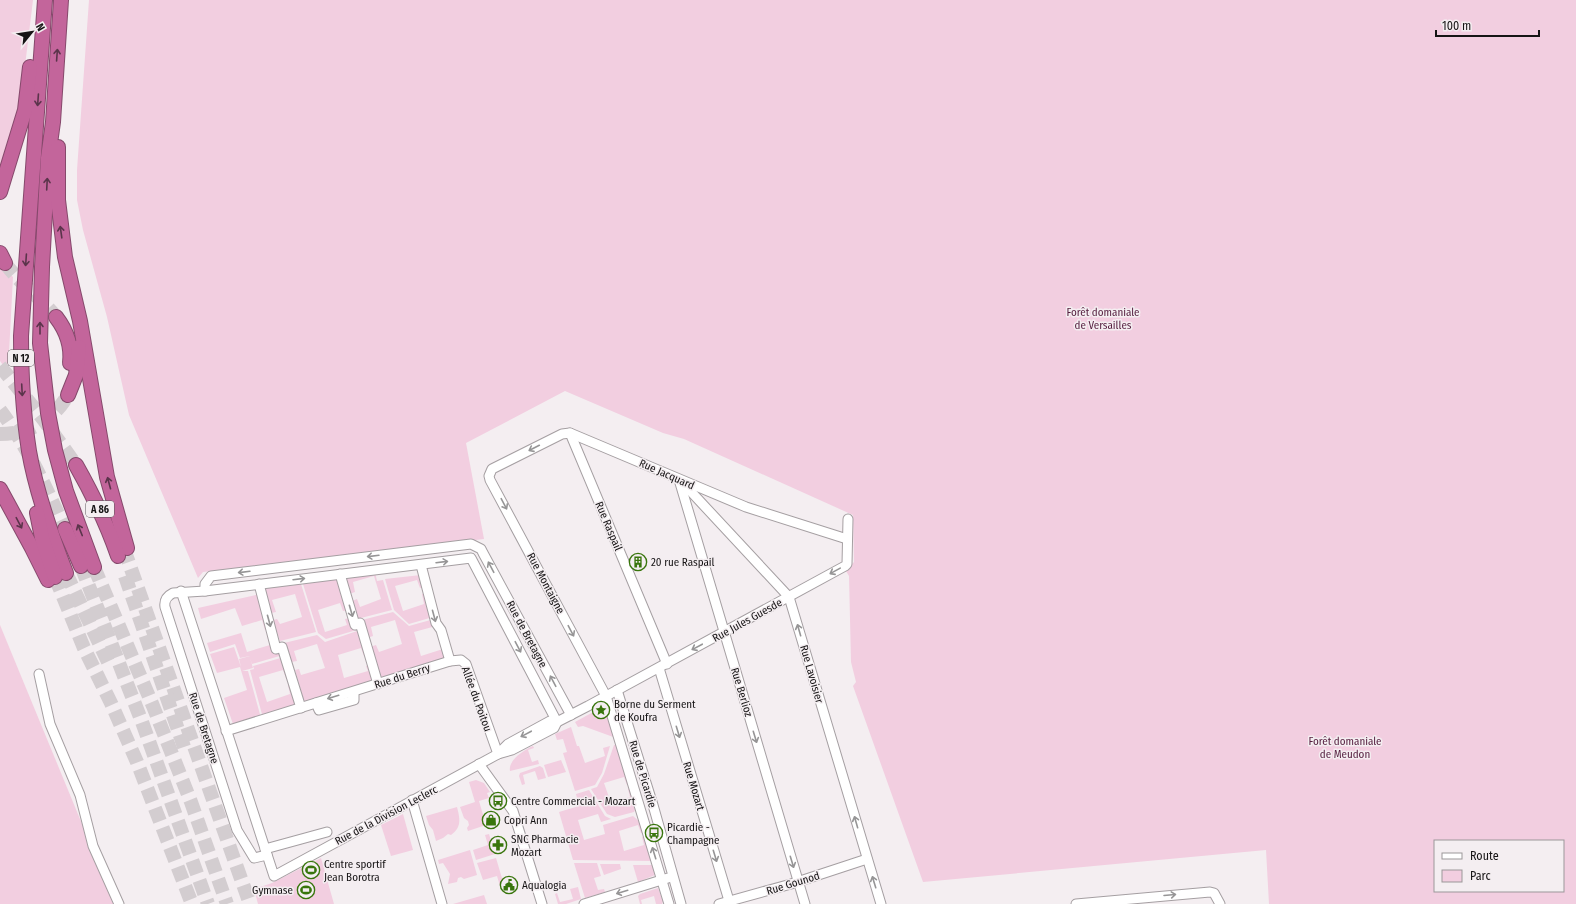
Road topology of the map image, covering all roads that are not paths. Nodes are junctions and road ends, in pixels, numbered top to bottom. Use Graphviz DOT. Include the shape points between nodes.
graph roads {
  1 [pos="45,0"];
  2 [pos="61,0"];
  3 [pos="40,61"];
  4 [pos="53,122"];
  5 [pos="0,192"];
  6 [pos="65,257"];
  7 [pos="56,316"];
  8 [pos="570,433"];
  9 [pos="78,463"];
  10 [pos="679,479"];
  11 [pos="0,489"];
  12 [pos="848,519"];
  13 [pos="65,529"];
  14 [pos="847,539"];
  15 [pos="469,544"];
  16 [pos="483,552"];
  17 [pos="471,558"];
  18 [pos="420,565"];
  19 [pos="340,574"];
  20 [pos="259,584"];
  21 [pos="204,590"];
  22 [pos="180,591"];
  23 [pos="789,597"];
  24 [pos="724,633"];
  25 [pos="450,661"];
  26 [pos="663,666"];
  27 [pos="38,674"];
  28 [pos="378,684"];
  29 [pos="617,690"];
  30 [pos="606,696"];
  31 [pos="301,708"];
  32 [pos="571,715"];
  33 [pos="557,722"];
  34 [pos="226,731"];
  35 [pos="498,754"];
  36 [pos="479,764"];
  37 [pos="412,800"];
  38 [pos="327,832"];
  39 [pos="266,852"];
  40 [pos="867,859"];
  41 [pos="274,876"];
  42 [pos="673,876"];
  43 [pos="662,880"];
  44 [pos="798,882"];
  45 [pos="729,902"];
  46 [pos="119,904"];
  47 [pos="442,904"];
  48 [pos="542,904"];
  49 [pos="584,904"];
  50 [pos="669,904"];
  51 [pos="681,904"];
  52 [pos="718,904"];
  53 [pos="805,904"];
  54 [pos="881,904"];
  55 [pos="1076,904"];
  56 [pos="1220,904"];
  1 -- 3 [label="highway, N 12"];
  4 -- 2 [label="highway, N 12, one-way"];
  3 -- 5 [label="highway" via="30,64 25,110"];
  3 -- 11 [label="highway, N 12" via="21,336 23,403 29,452 38,492 33,502 56,577 32,548"];
  6 -- 4 [label="highway, one-way" via="58,200 58,134"];
  13 -- 4 [label="highway, N 12, one-way" via="88,566 55,450 42,367 40,331 48,166"];
  6 -- 7 [label="highway" via="79,345 76,375 66,391 70,350 65,332"];
  9 -- 6 [label="highway, A 86, one-way" via="123,551 80,321"];
  8 -- 10 [label="street, Rue Jacquard"];
  8 -- 26 [label="street, Rue Raspail"];
  8 -- 30 [label="street, Rue Montaigne, one-way" via="562,434 492,469 489,476"];
  10 -- 14 [label="street, Rue Jacquard" via="746,507"];
  10 -- 23 [label="street, Rue Lavoisier"];
  10 -- 24 [label="street, Rue Berlioz"];
  12 -- 14 [label="street, Rue Jules Guesde"];
  14 -- 23 [label="street, Rue Jules Guesde, one-way" via="847,564"];
  15 -- 16 [label="street" via="476,545"];
  15 -- 17 [label="street, Rue de Bretagne"];
  15 -- 21 [label="street, one-way" via="211,576"];
  16 -- 17 [label="street"];
  32 -- 16 [label="street, Rue de Bretagne, one-way"];
  18 -- 17 [label="street, one-way"];
  17 -- 33 [label="street, Rue de Bretagne, one-way"];
  18 -- 19 [label="street"];
  18 -- 25 [label="street, Allée du Poitou, one-way" via="436,623 441,630"];
  20 -- 19 [label="street, one-way"];
  19 -- 28 [label="street, one-way" via="355,625 360,623"];
  20 -- 21 [label="street"];
  20 -- 31 [label="street, one-way" via="276,649 282,647"];
  21 -- 22 [label="street"];
  22 -- 34 [label="street, Rue de Bretagne"];
  22 -- 39 [label="street, Rue de Bretagne" via="168,595 165,607 237,830 254,858"];
  23 -- 24 [label="street, Rue Jules Guesde"];
  40 -- 23 [label="street, Rue Lavoisier, one-way"];
  24 -- 26 [label="street, Rue Jules Guesde, one-way"];
  24 -- 44 [label="street, Rue Berlioz, one-way"];
  25 -- 28 [label="street, Rue du Berry"];
  25 -- 35 [label="street, Allée du Poitou" via="461,660 466,664"];
  26 -- 29 [label="street, Rue Jules Guesde"];
  26 -- 45 [label="street, Rue Mozart, one-way"];
  27 -- 46 [label="street" via="50,724 80,795 93,846"];
  28 -- 31 [label="street, Rue du Berry"];
  29 -- 30 [label="street, Rue Jules Guesde"];
  29 -- 42 [label="street, Rue de Picardie"];
  30 -- 32 [label="street, Rue de la Division Leclerc"];
  43 -- 30 [label="street, Rue Montaigne, one-way"];
  31 -- 34 [label="street, Rue du Berry"];
  32 -- 33 [label="street, Rue de la Division Leclerc"];
  33 -- 35 [label="street, Rue de la Division Leclerc" via="554,728 512,750"];
  34 -- 39 [label="street, Rue de Bretagne"];
  35 -- 36 [label="street, Rue de la Division Leclerc"];
  36 -- 37 [label="street, Rue de la Division Leclerc"];
  36 -- 48 [label="street" via="513,811"];
  37 -- 41 [label="street, Rue de la Division Leclerc"];
  37 -- 47 [label="street"];
  38 -- 39 [label="street"];
  39 -- 41 [label="street, Rue de Bretagne"];
  40 -- 44 [label="street, Rue Gounod"];
  54 -- 40 [label="street, Rue Lavoisier, one-way"];
  42 -- 43 [label="street"];
  42 -- 51 [label="street, Rue de Picardie"];
  43 -- 49 [label="street, one-way"];
  43 -- 50 [label="street, Rue Montaigne"];
  44 -- 45 [label="street, Rue Gounod"];
  44 -- 53 [label="street, Rue Berlioz"];
  45 -- 52 [label="street, Rue Gounod"];
  55 -- 56 [label="street, one-way" via="1210,892 1214,893"];
}
